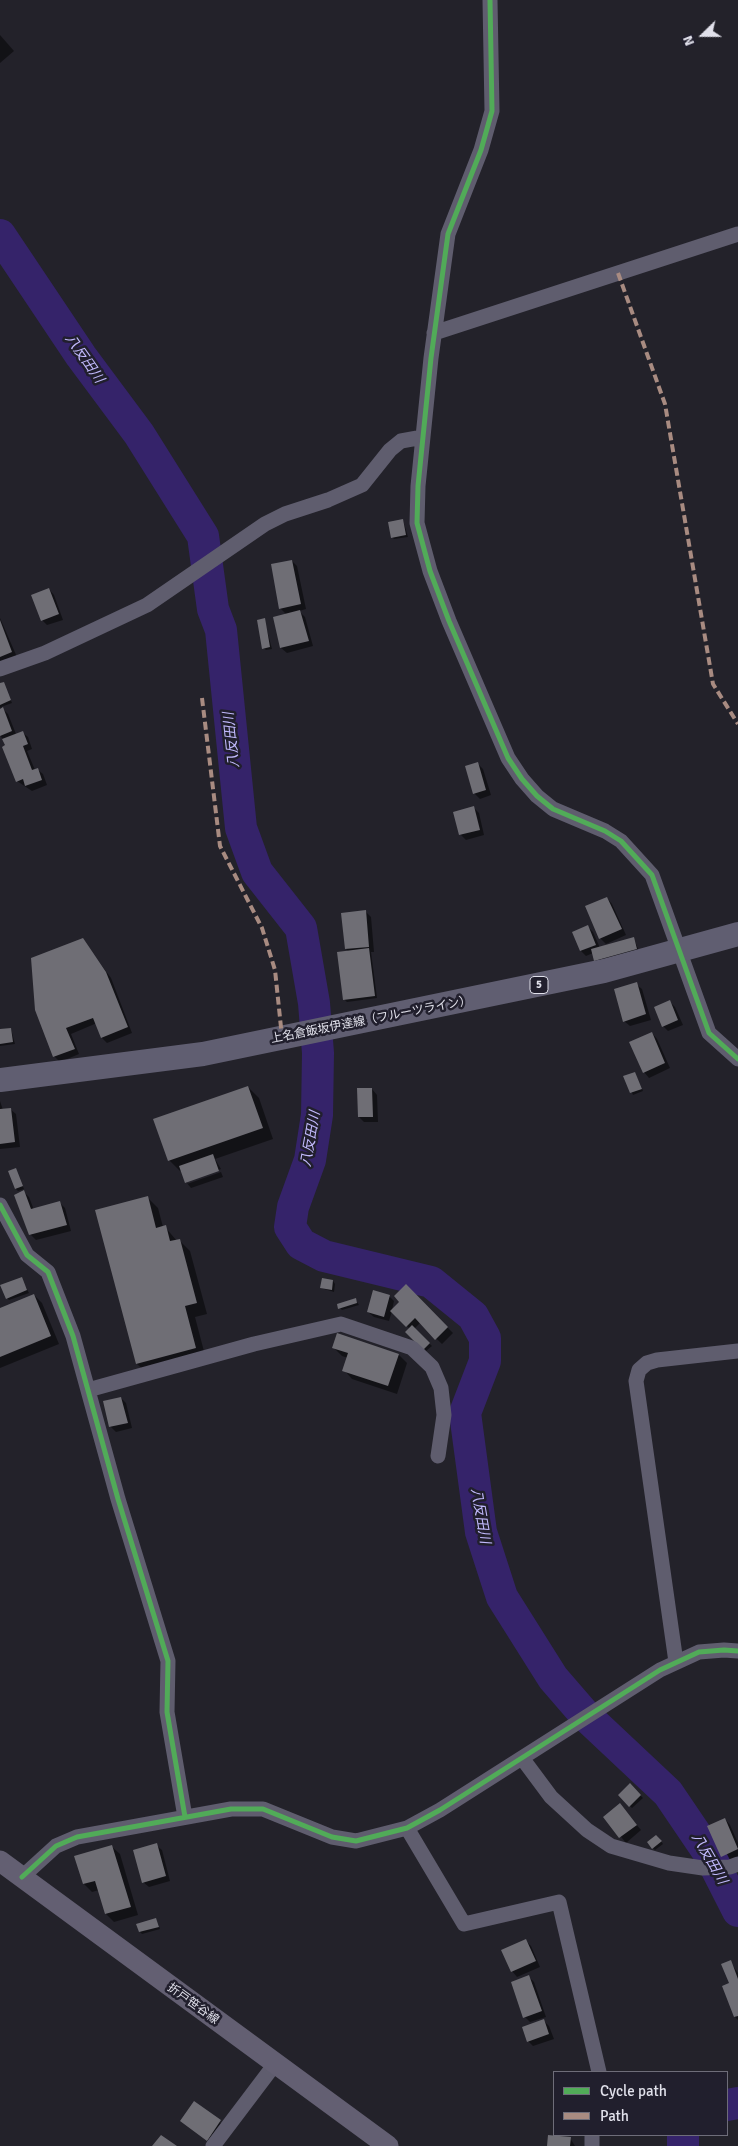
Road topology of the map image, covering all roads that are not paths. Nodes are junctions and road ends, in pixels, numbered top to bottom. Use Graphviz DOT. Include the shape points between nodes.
graph roads {
  1 [pos="490,0"];
  2 [pos="738,234"];
  3 [pos="434,332"];
  4 [pos="423,437"];
  5 [pos="0,669"];
  6 [pos="738,934"];
  7 [pos="680,952"];
  8 [pos="738,1059"];
  9 [pos="0,1080"];
  10 [pos="0,1205"];
  11 [pos="738,1351"];
  12 [pos="88,1390"];
  13 [pos="438,1456"];
  14 [pos="738,1651"];
  15 [pos="676,1662"];
  16 [pos="522,1758"];
  17 [pos="185,1817"];
  18 [pos="407,1828"];
  19 [pos="0,1861"];
  20 [pos="734,1866"];
  21 [pos="22,1877"];
  22 [pos="275,2064"];
  23 [pos="599,2071"];
  24 [pos="213,2146"];
  25 [pos="388,2146"];
  1 -- 3 [label="street" via="492,110 481,150 448,234"];
  2 -- 3 [label="street"];
  3 -- 4 [label="street"];
  4 -- 5 [label="street" via="401,441 377,464 362,485 265,524 147,605 45,653"];
  4 -- 7 [label="street" via="417,522 446,613 508,758 527,785 552,809 605,831 635,854 652,875"];
  6 -- 7 [label="main road, 上名倉飯坂伊達線（フルーツライン） / 5"];
  7 -- 8 [label="street" via="709,1033"];
  7 -- 9 [label="main road, 上名倉飯坂伊達線（フルーツライン） / 5" via="488,996 204,1054"];
  10 -- 12 [label="street" via="27,1255 48,1272 73,1336"];
  11 -- 15 [label="street" via="658,1360 639,1370 636,1381"];
  12 -- 13 [label="street" via="340,1324 412,1348 432,1367 441,1388 444,1415"];
  12 -- 17 [label="street" via="168,1661 167,1712"];
  14 -- 15 [label="street" via="699,1652"];
  15 -- 16 [label="street"];
  16 -- 18 [label="street"];
  16 -- 20 [label="street" via="551,1797 587,1830 611,1846 661,1861 704,1868"];
  17 -- 18 [label="street" via="231,1809 263,1810 332,1837 356,1841"];
  17 -- 21 [label="street" via="77,1837 56,1846"];
  18 -- 23 [label="street" via="464,1924 559,1902"];
  19 -- 21 [label="main road, 折戸笹谷線"];
  21 -- 22 [label="main road, 折戸笹谷線"];
  22 -- 24 [label="street"];
  22 -- 25 [label="main road, 折戸笹谷線"];
}
